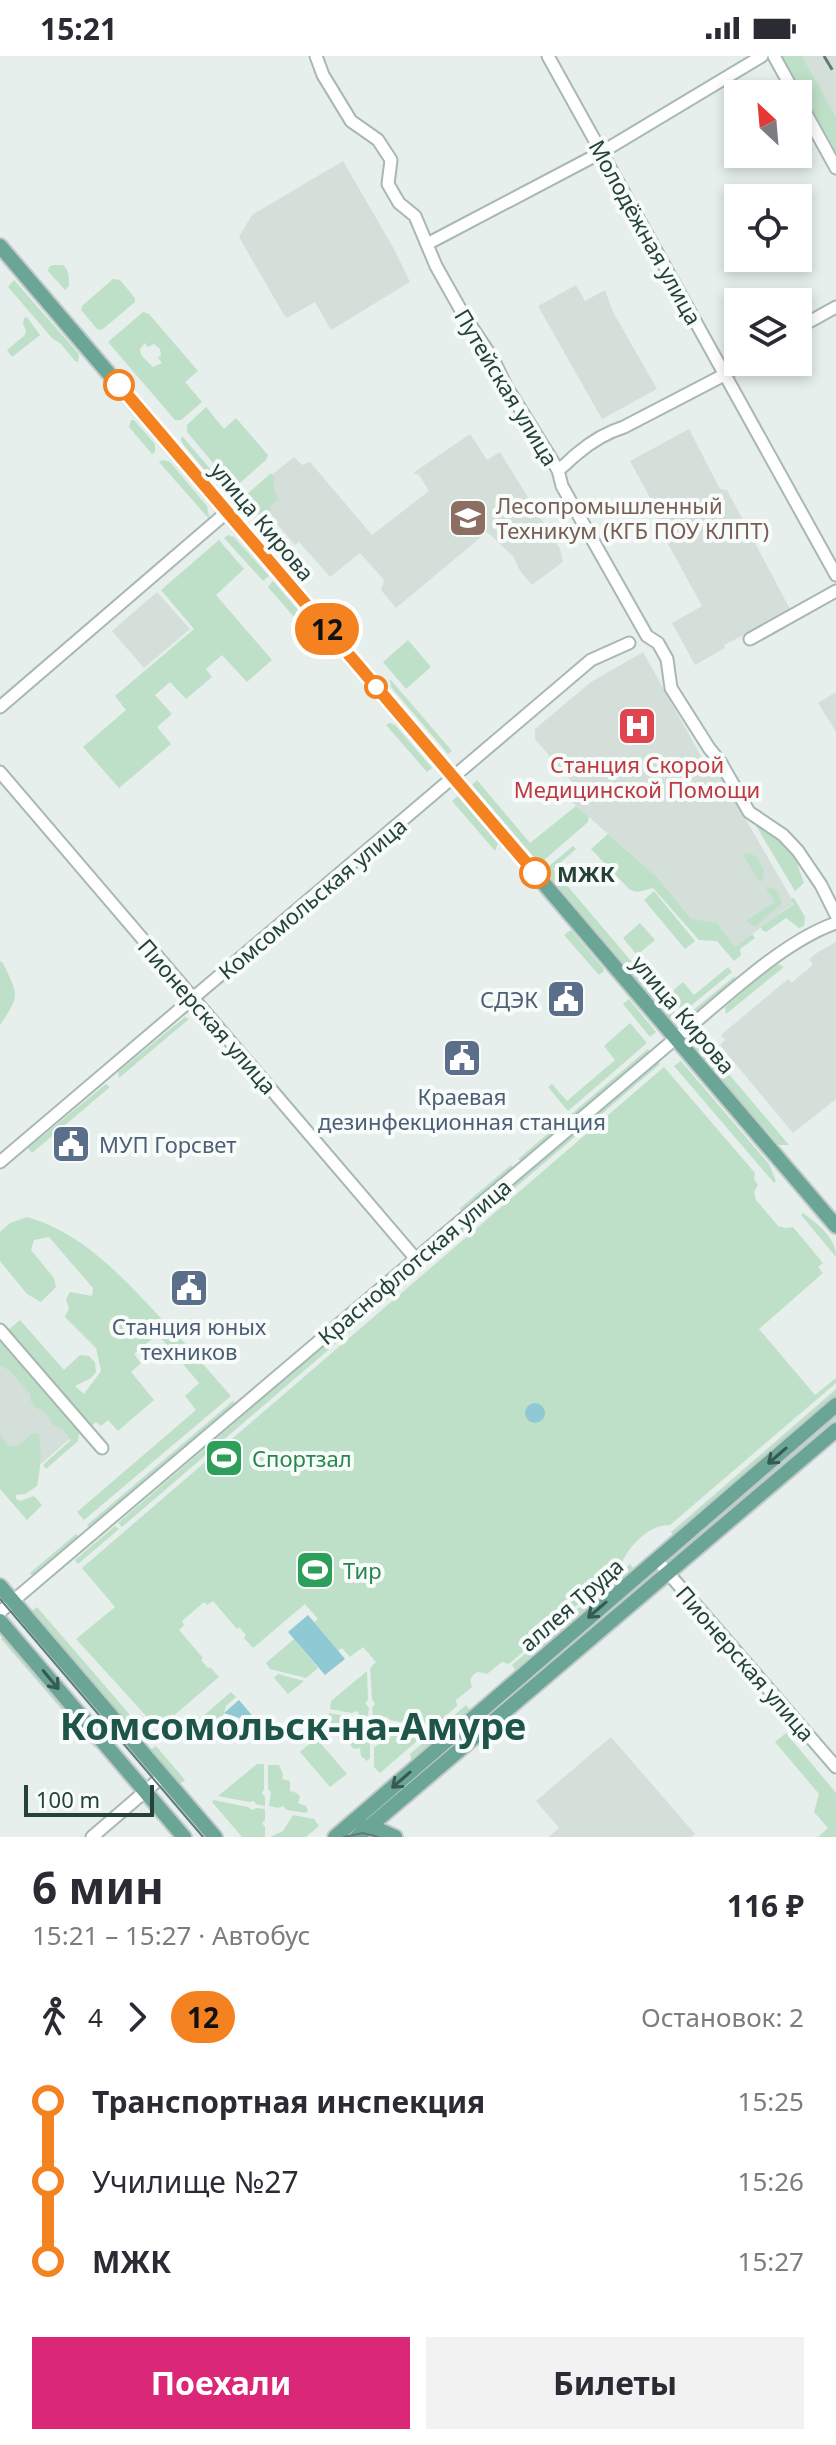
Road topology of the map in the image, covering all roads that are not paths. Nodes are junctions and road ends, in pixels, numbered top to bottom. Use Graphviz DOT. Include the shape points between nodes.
graph roads {
  1 [pos="316,56"];
  2 [pos="548,56"];
  3 [pos="762,56"];
  4 [pos="774,56"];
  5 [pos="787,80"];
  6 [pos="812,124"];
  7 [pos="602,152"];
  8 [pos="836,168"];
  9 [pos="427,244"];
  10 [pos="1,250"];
  11 [pos="836,307"];
  12 [pos="812,320"];
  13 [pos="724,375"];
  14 [pos="725,376"];
  15 [pos="558,470"];
  16 [pos="227,512"];
  17 [pos="836,575"];
  18 [pos="836,591"];
  19 [pos="750,639"];
  20 [pos="629,643"];
  21 [pos="0,707"];
  22 [pos="0,772"];
  23 [pos="454,778"];
  24 [pos="836,915"];
  25 [pos="836,923"];
  26 [pos="193,999"];
  27 [pos="676,1038"];
  28 [pos="0,1162"];
  29 [pos="836,1226"];
  30 [pos="416,1259"];
  31 [pos="0,1330"];
  32 [pos="836,1405"];
  33 [pos="836,1430"];
  34 [pos="102,1448"];
  35 [pos="656,1559"];
  36 [pos="668,1572"];
  37 [pos="0,1586"];
  38 [pos="13,1601"];
  39 [pos="0,1612"];
  40 [pos="0,1621"];
  41 [pos="495,1699"];
  42 [pos="505,1710"];
  43 [pos="836,1767"];
  44 [pos="163,1776"];
  45 [pos="145,1791"];
  46 [pos="398,1802"];
  47 [pos="362,1832"];
  48 [pos="337,1835"];
  49 [pos="92,1837"];
  50 [pos="184,1837"];
  51 [pos="215,1837"];
  52 [pos="396,1837"];
  1 -- 9 [label="street, Путейская улица" via="351,121 378,140 391,160 388,184 415,216"];
  2 -- 7 [label="street, Молодёжная улица"];
  3 -- 7 [label="street"];
  4 -- 5 [label="street"];
  6 -- 8 [label="street"];
  7 -- 9 [label="street"];
  7 -- 13 [label="street, Молодёжная улица"];
  9 -- 15 [label="street, Путейская улица"];
  10 -- 16 [label="main road, улица Кирова"];
  11 -- 12 [label="street"];
  13 -- 15 [label="street" via="612,431"];
  14 -- 17 [label="street, Молодёжная улица"];
  15 -- 24 [label="street, Путейская улица" via="562,486 647,636 667,659 671,688 749,812 798,851"];
  16 -- 21 [label="street"];
  16 -- 23 [label="main road, улица Кирова"];
  18 -- 19 [label="street"];
  20 -- 23 [label="street, Комсомольская улица" via="591,660"];
  22 -- 26 [label="street, Пионерская улица"];
  23 -- 26 [label="street, Комсомольская улица"];
  23 -- 27 [label="main road, улица Кирова"];
  25 -- 27 [label="street, Краснофлотская улица" via="774,958"];
  26 -- 28 [label="street, Комсомольская улица"];
  26 -- 30 [label="street, Пионерская улица"];
  27 -- 29 [label="main road, улица Кирова"];
  27 -- 30 [label="street, Краснофлотская улица"];
  30 -- 38 [label="street, Краснофлотская улица"];
  31 -- 34 [label="street"];
  32 -- 35 [label="main road, аллея Труда, one-way"];
  33 -- 36 [label="main road, аллея Труда"];
  35 -- 36 [label="street, Пионерская улица"];
  35 -- 41 [label="main road, аллея Труда, one-way"];
  36 -- 42 [label="main road, аллея Труда"];
  36 -- 43 [label="street, Пионерская улица"];
  37 -- 38 [label="main road"];
  38 -- 39 [label="street, Краснофлотская улица"];
  38 -- 44 [label="main road"];
  40 -- 45 [label="main road, one-way"];
  41 -- 42 [label="main road"];
  41 -- 48 [label="main road, аллея Труда, one-way"];
  42 -- 46 [label="main road, аллея Труда"];
  44 -- 45 [label="street"];
  44 -- 51 [label="main road"];
  45 -- 49 [label="street"];
  45 -- 50 [label="main road"];
  46 -- 47 [label="main road, аллея Труда"];
  46 -- 52 [label="main road" via="392,1818"];
  47 -- 48 [label="main road" via="352,1827"];
  47 -- 52 [label="main road"];
}
